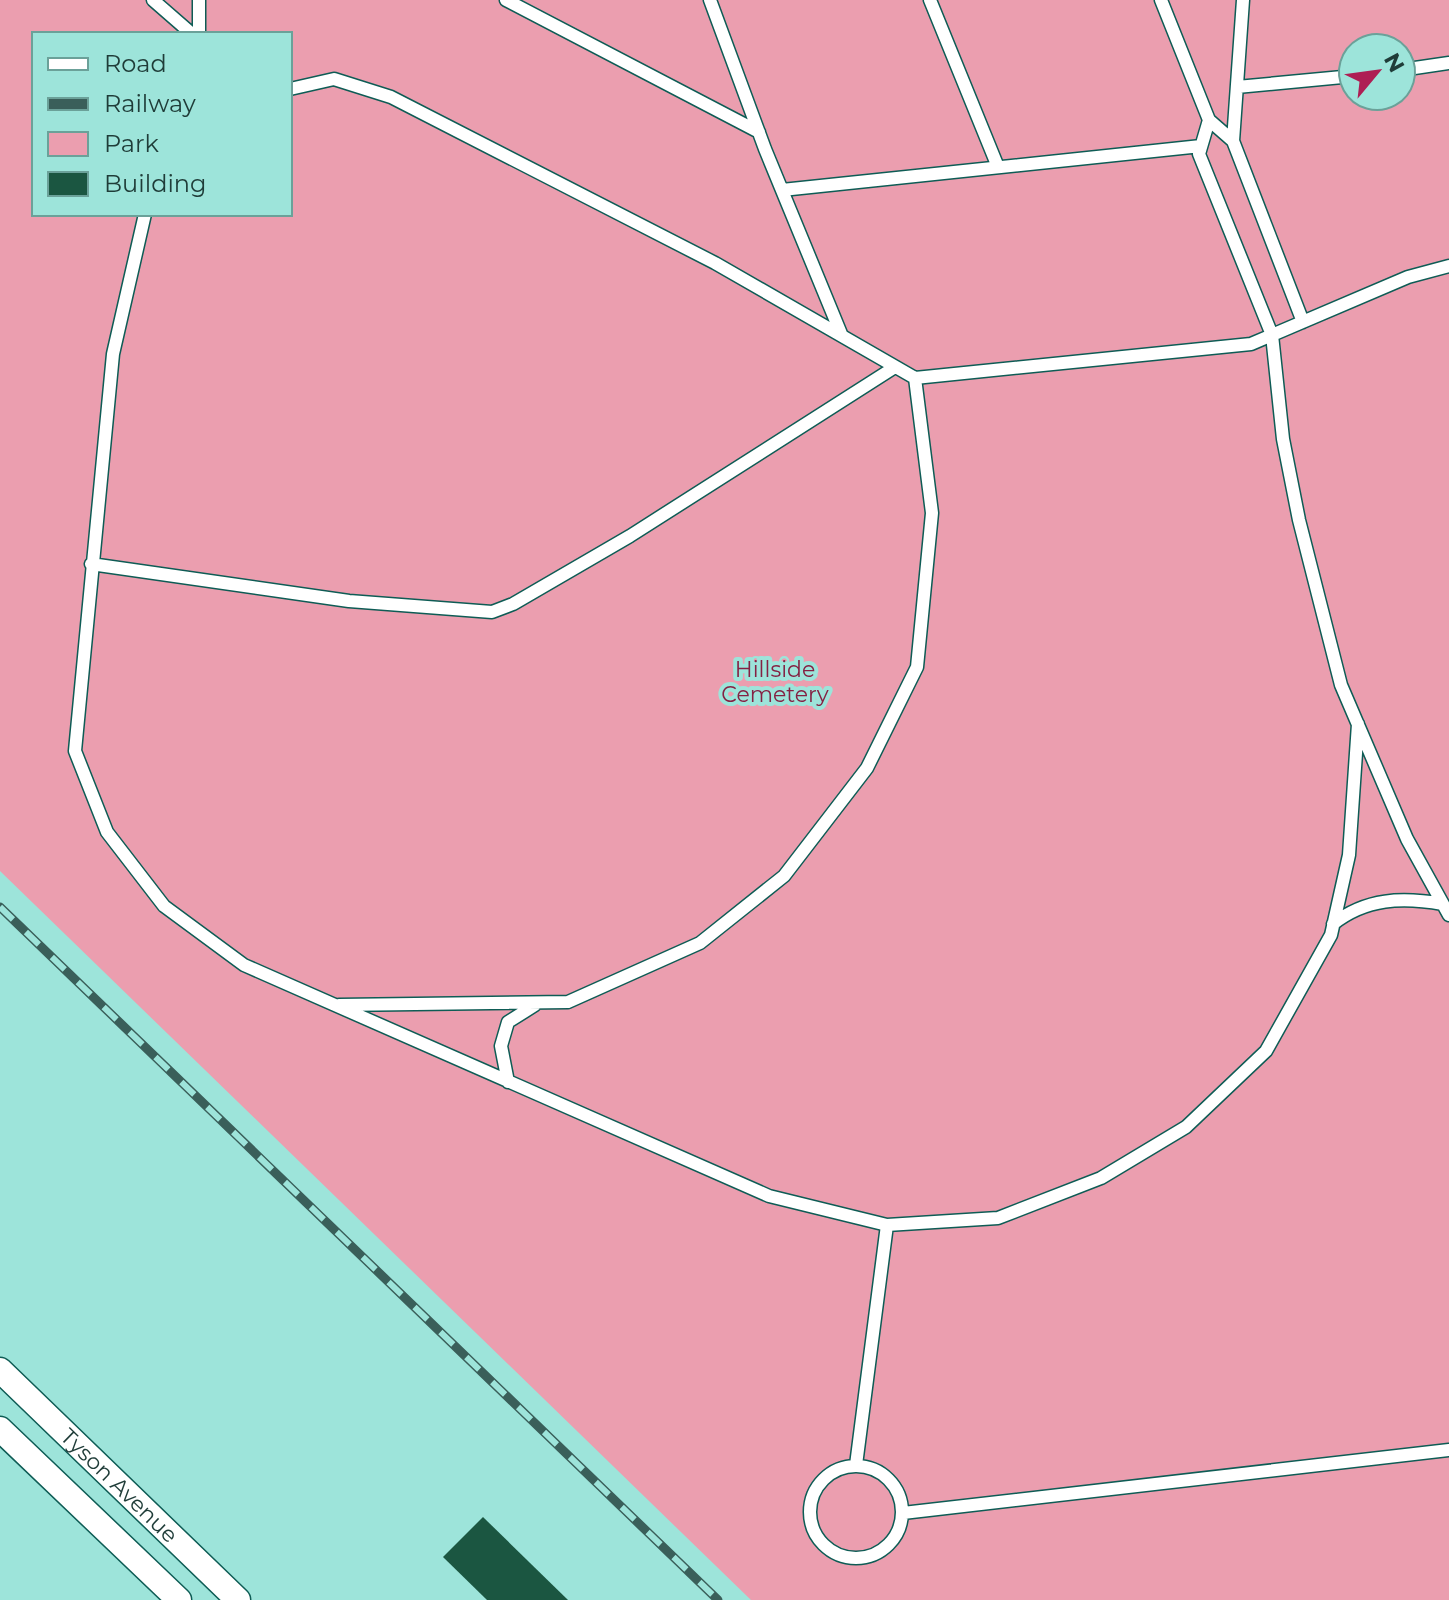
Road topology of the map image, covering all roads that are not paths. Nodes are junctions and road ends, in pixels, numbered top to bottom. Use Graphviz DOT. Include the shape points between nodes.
graph roads {
  1 [pos="153,0"];
  2 [pos="199,0"];
  3 [pos="506,0"];
  4 [pos="710,0"];
  5 [pos="930,0"];
  6 [pos="1161,0"];
  7 [pos="1243,0"];
  8 [pos="190,32"];
  9 [pos="199,32"];
  10 [pos="1449,63"];
  11 [pos="1417,68"];
  12 [pos="1337,78"];
  13 [pos="1237,87"];
  14 [pos="292,89"];
  15 [pos="1209,120"];
  16 [pos="759,132"];
  17 [pos="1233,141"];
  18 [pos="1201,146"];
  19 [pos="998,167"];
  20 [pos="782,190"];
  21 [pos="145,216"];
  22 [pos="1449,266"];
  23 [pos="1303,322"];
  24 [pos="1272,335"];
  25 [pos="842,336"];
  26 [pos="895,367"];
  27 [pos="915,378"];
  28 [pos="91,564"];
  29 [pos="1358,724"];
  30 [pos="1446,910"];
  31 [pos="1333,924"];
  32 [pos="538,1003"];
  33 [pos="334,1005"];
  34 [pos="508,1082"];
  35 [pos="887,1225"];
  36 [pos="0,1370"];
  37 [pos="0,1429"];
  38 [pos="1449,1450"];
  39 [pos="856,1465"];
  40 [pos="903,1513"];
  41 [pos="179,1600"];
  42 [pos="238,1600"];
  1 -- 8 [label="lane"];
  2 -- 9 [label="lane"];
  3 -- 16 [label="lane"];
  4 -- 16 [label="lane"];
  5 -- 19 [label="lane"];
  6 -- 15 [label="lane"];
  7 -- 13 [label="lane"];
  10 -- 11 [label="lane"];
  12 -- 13 [label="lane"];
  13 -- 17 [label="lane"];
  14 -- 25 [label="lane" via="334,79 391,97 715,263"];
  15 -- 17 [label="lane"];
  15 -- 18 [label="lane"];
  16 -- 20 [label="lane"];
  17 -- 23 [label="lane"];
  18 -- 19 [label="lane"];
  18 -- 24 [label="lane" via="1199,154"];
  19 -- 20 [label="lane"];
  20 -- 25 [label="lane"];
  21 -- 28 [label="lane" via="113,354"];
  22 -- 23 [label="lane" via="1408,277"];
  23 -- 24 [label="lane"];
  24 -- 27 [label="lane" via="1251,344"];
  24 -- 29 [label="lane" via="1283,439 1299,520 1341,685"];
  25 -- 26 [label="lane"];
  26 -- 27 [label="lane"];
  26 -- 28 [label="lane" via="630,536 492,612 349,601"];
  27 -- 32 [label="lane" via="932,513 917,667 867,768 784,876 700,943 568,1002"];
  28 -- 33 [label="lane" via="75,751 107,832 164,906 244,965"];
  29 -- 30 [label="lane" via="1407,839"];
  29 -- 31 [label="lane" via="1349,855"];
  30 -- 31 [label="lane" via="1417,900 1375,901"];
  31 -- 35 [label="lane" via="1266,1051 1186,1127 1101,1178 998,1218"];
  32 -- 33 [label="lane"];
  32 -- 34 [label="lane" via="508,1022 501,1046"];
  33 -- 34 [label="lane"];
  34 -- 35 [label="lane" via="769,1196"];
  35 -- 39 [label="lane"];
  36 -- 42 [label="street, Tyson Avenue"];
  37 -- 41 [label="street, Tyson Avenue"];
  38 -- 40 [label="lane"];
  39 -- 40 [label="lane" via="871,1467 895,1485"];
  39 -- 40 [label="lane" via="828,1475 811,1501 814,1532 823,1544 851,1558 880,1552 900,1529"];
}
